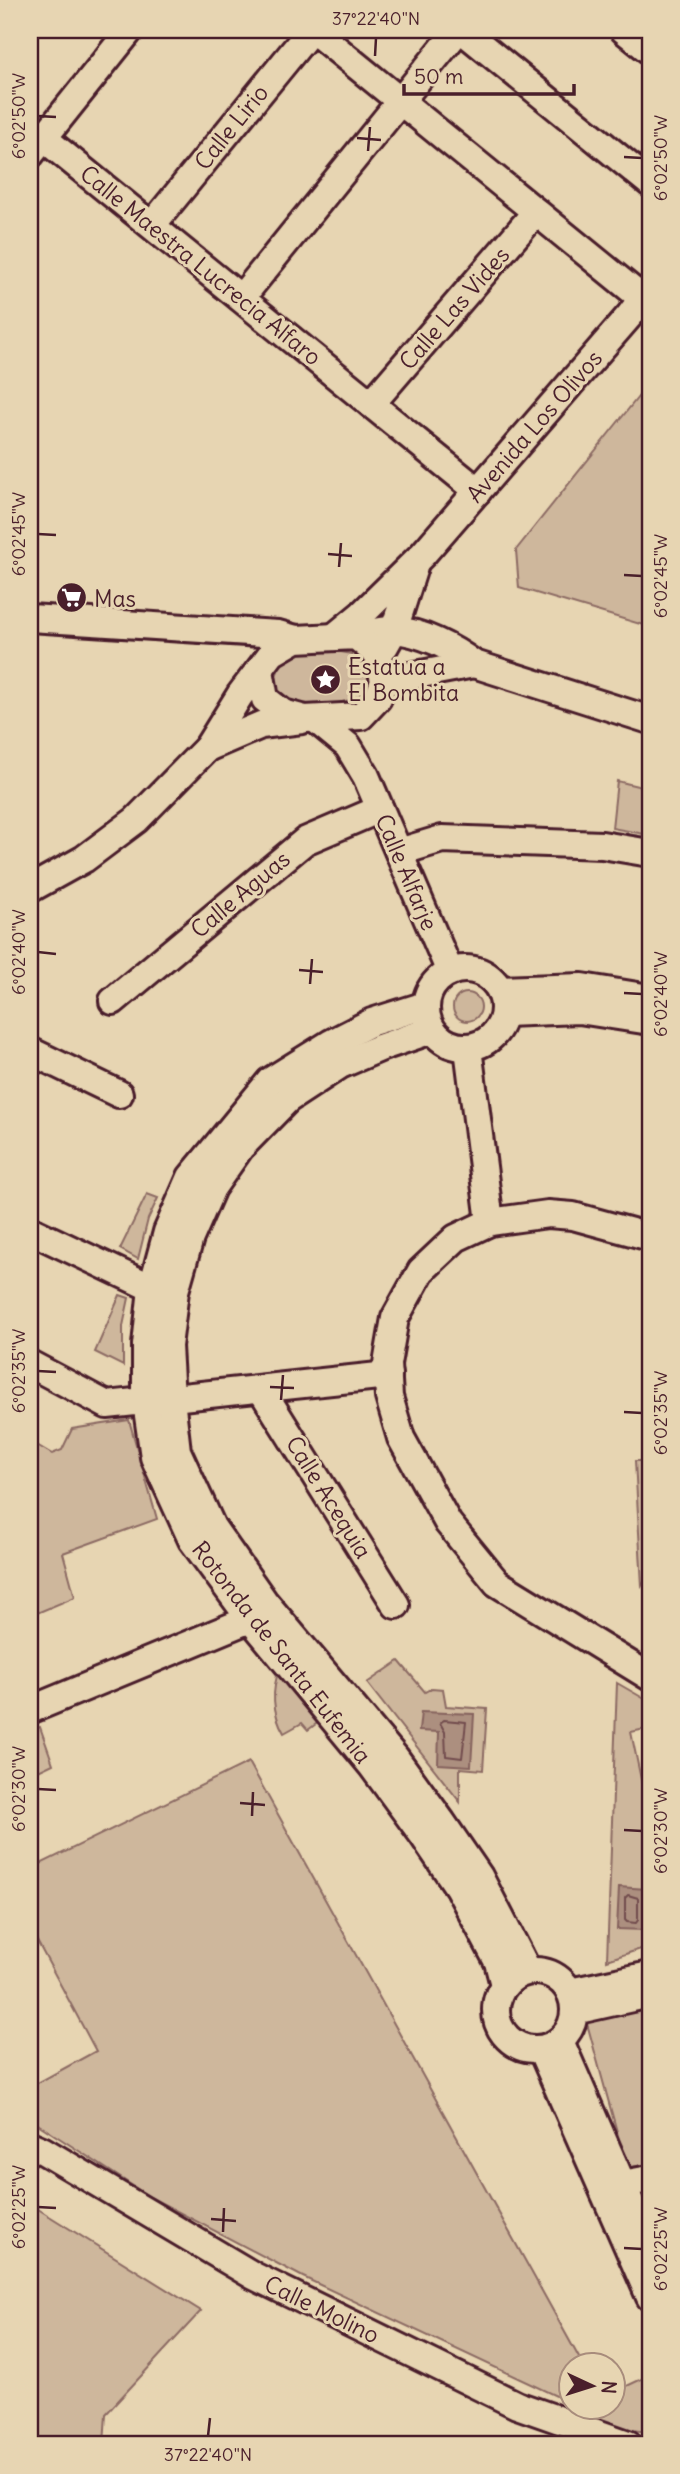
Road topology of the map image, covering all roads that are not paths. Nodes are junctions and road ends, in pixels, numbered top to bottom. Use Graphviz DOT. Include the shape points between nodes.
graph roads {
  1 [pos="130,30"];
  2 [pos="312,30"];
  3 [pos="460,30"];
  4 [pos="624,30"];
  5 [pos="650,51"];
  6 [pos="400,101"];
  7 [pos="34,139"];
  8 [pos="650,183"];
  9 [pos="536,212"];
  10 [pos="152,225"];
  11 [pos="647,294"];
  12 [pos="241,298"];
  13 [pos="371,404"];
  14 [pos="478,491"];
  15 [pos="415,562"];
  16 [pos="30,618"];
  17 [pos="394,630"];
  18 [pos="345,636"];
  19 [pos="296,639"];
  20 [pos="474,664"];
  21 [pos="382,669"];
  22 [pos="260,670"];
  23 [pos="361,716"];
  24 [pos="310,719"];
  25 [pos="650,720"];
  26 [pos="207,748"];
  27 [pos="364,773"];
  28 [pos="380,810"];
  29 [pos="398,852"];
  30 [pos="650,853"];
  31 [pos="30,889"];
  32 [pos="450,972"];
  33 [pos="650,998"];
  34 [pos="113,1001"];
  35 [pos="502,1002"];
  36 [pos="429,1018"];
  37 [pos="650,1021"];
  38 [pos="468,1048"];
  39 [pos="30,1051"];
  40 [pos="119,1094"];
  41 [pos="490,1222"];
  42 [pos="30,1230"];
  43 [pos="650,1237"];
  44 [pos="152,1288"];
  45 [pos="30,1364"];
  46 [pos="388,1375"];
  47 [pos="261,1389"];
  48 [pos="158,1400"];
  49 [pos="396,1605"];
  50 [pos="250,1619"];
  51 [pos="650,1677"];
  52 [pos="30,1710"];
  53 [pos="528,1971"];
  54 [pos="650,1975"];
  55 [pos="504,1985"];
  56 [pos="650,1994"];
  57 [pos="572,2001"];
  58 [pos="550,2045"];
  59 [pos="30,2145"];
  60 [pos="650,2179"];
  61 [pos="622,2184"];
  62 [pos="650,2248"];
  63 [pos="650,2297"];
  64 [pos="628,2444"];
  1 -- 7 [label="street"];
  2 -- 6 [label="street"];
  2 -- 10 [label="street, Calle Lirio"];
  3 -- 6 [label="street"];
  3 -- 8 [label="street"];
  4 -- 5 [label="street"];
  6 -- 9 [label="street"];
  6 -- 12 [label="street"];
  7 -- 10 [label="street, Calle Maestra Lucrecia Alfaro"];
  9 -- 11 [label="street"];
  9 -- 13 [label="street, Calle Las Vides"];
  10 -- 12 [label="street, Calle Maestra Lucrecia Alfaro"];
  11 -- 14 [label="street, Avenida Los Olivos"];
  12 -- 13 [label="street, Calle Maestra Lucrecia Alfaro"];
  13 -- 14 [label="street, Calle Maestra Lucrecia Alfaro"];
  14 -- 15 [label="street, Avenida Los Olivos"];
  15 -- 17 [label="street, Avenida Los Olivos"];
  15 -- 18 [label="street, Avenida Los Olivos"];
  16 -- 19 [label="street" via="278,634"];
  17 -- 18 [label="street"];
  17 -- 20 [label="street" via="456,650"];
  17 -- 21 [label="street, Avenida Los Olivos"];
  18 -- 19 [label="street"];
  18 -- 21 [label="street"];
  19 -- 22 [label="street" via="272,653"];
  20 -- 21 [label="street"];
  20 -- 25 [label="street"];
  21 -- 23 [label="street" via="378,698"];
  22 -- 24 [label="street" via="265,699 283,713"];
  22 -- 26 [label="street"];
  23 -- 24 [label="street"];
  23 -- 27 [label="street, Calle Alfarje"];
  24 -- 26 [label="street" via="261,725"];
  24 -- 27 [label="street, Calle Alfarje" via="348,746"];
  26 -- 31 [label="street" via="136,820 84,859"];
  27 -- 28 [label="street, Calle Alfarje"];
  28 -- 29 [label="street, Calle Alfarje"];
  28 -- 34 [label="street, Calle Aguas" via="304,841"];
  29 -- 30 [label="street" via="442,839 602,845"];
  29 -- 32 [label="street, Calle Alfarje"];
  32 -- 35 [label="street" via="473,969 493,980"];
  32 -- 36 [label="street" via="433,985"];
  33 -- 35 [label="street" via="582,986"];
  35 -- 37 [label="street"];
  35 -- 38 [label="street" via="500,1026 492,1037"];
  36 -- 38 [label="street" via="448,1044"];
  36 -- 44 [label="street, Rotonda de Santa Eufemia" via="372,1022 270,1081 191,1177 167,1232"];
  36 -- 48 [label="street, Rotonda de Santa Eufemia" via="382,1047 340,1065 288,1099 240,1148 212,1188 190,1238 175,1292"];
  38 -- 41 [label="street"];
  39 -- 40 [label="street"];
  41 -- 43 [label="street" via="529,1215 573,1216"];
  41 -- 46 [label="street" via="456,1238 421,1271 395,1318"];
  42 -- 44 [label="street"];
  44 -- 48 [label="street, Rotonda de Santa Eufemia" via="146,1345"];
  45 -- 48 [label="street" via="107,1405"];
  46 -- 47 [label="street"];
  46 -- 51 [label="street" via="401,1438 448,1523 496,1583"];
  47 -- 48 [label="street"];
  47 -- 49 [label="street, Calle Acequia"];
  48 -- 50 [label="street, Rotonda de Santa Eufemia" via="154,1457 192,1540"];
  48 -- 53 [label="street, Rotonda de Santa Eufemia" via="212,1527 264,1601 442,1822 479,1876"];
  50 -- 52 [label="street"];
  50 -- 55 [label="street, Rotonda de Santa Eufemia" via="422,1834 458,1887 498,1962"];
  53 -- 55 [label="street"];
  53 -- 57 [label="street" via="537,1970 563,1982"];
  54 -- 57 [label="street"];
  55 -- 58 [label="street, Rotonda de Santa Eufemia" via="495,2003 510,2041 532,2050"];
  56 -- 57 [label="street"];
  57 -- 58 [label="street" via="573,2020"];
  58 -- 61 [label="street"];
  58 -- 63 [label="street"];
  59 -- 64 [label="street, Calle Molino" via="254,2276 517,2405"];
  60 -- 61 [label="street"];
  61 -- 62 [label="street"];
}
